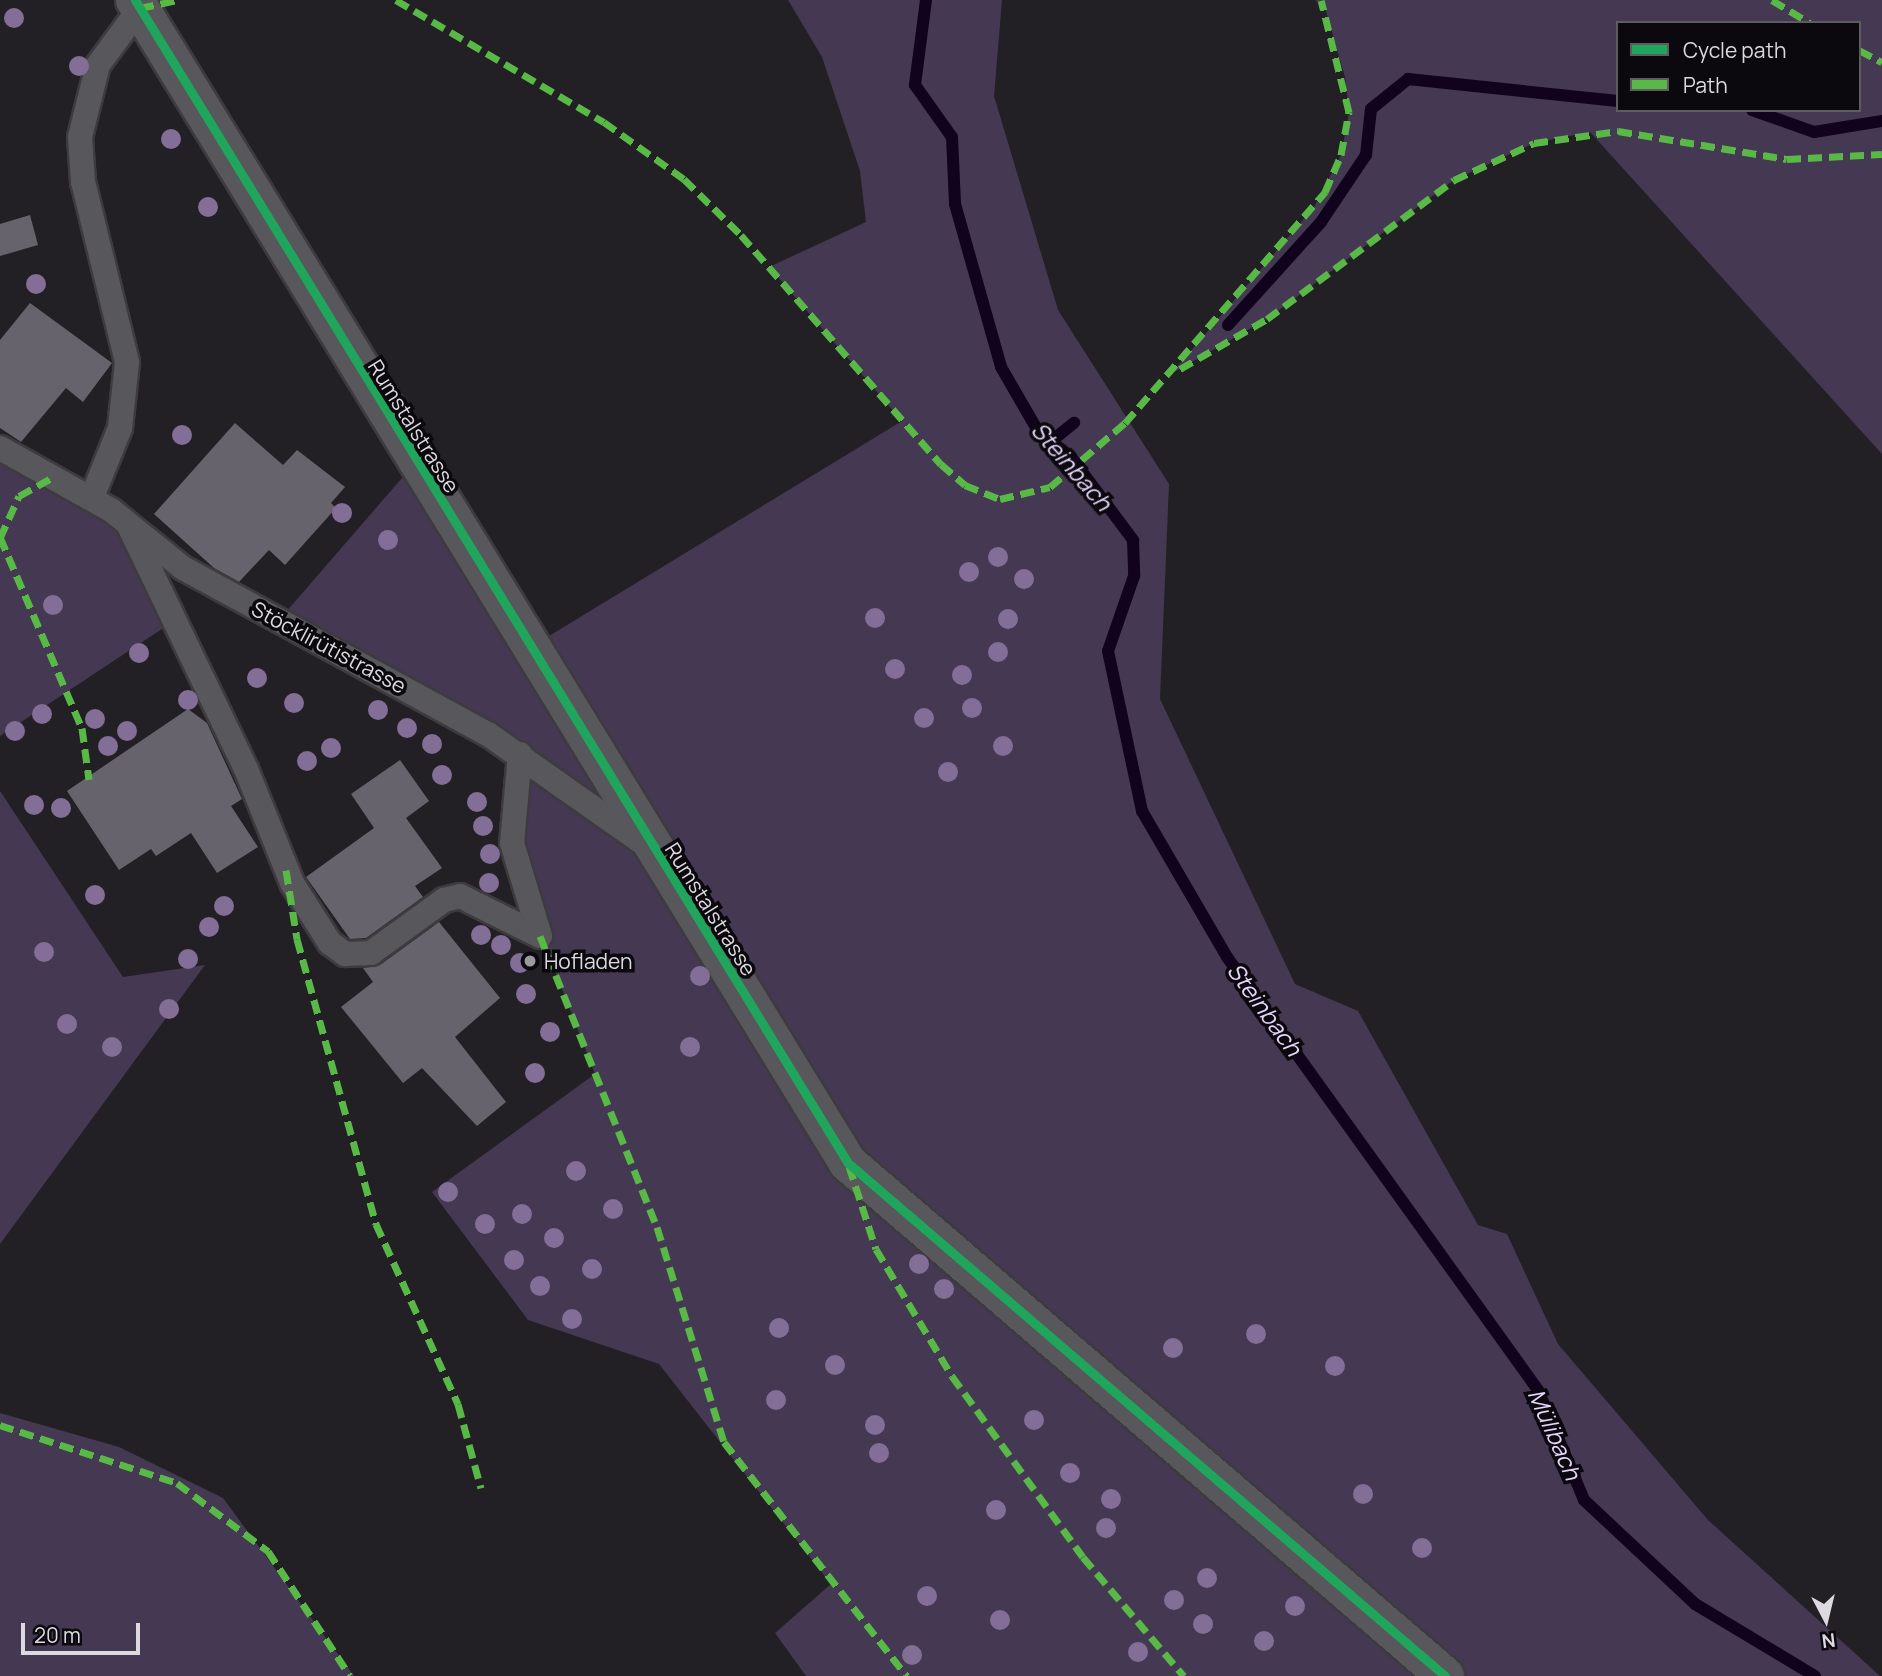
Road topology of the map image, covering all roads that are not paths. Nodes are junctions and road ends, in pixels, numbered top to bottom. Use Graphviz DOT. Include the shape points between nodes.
graph roads {
  1 [pos="138,4"];
  2 [pos="0,448"];
  3 [pos="92,497"];
  4 [pos="127,522"];
  5 [pos="520,754"];
  6 [pos="654,852"];
  7 [pos="1445,1676"];
  1 -- 3 [label="lane, Rumstalstrasse" via="98,65 80,137 83,182 127,362 118,435"];
  1 -- 6 [label="street, Rumstalstrasse"];
  2 -- 3 [label="lane, Stöcklirütistrasse"];
  3 -- 4 [label="lane, Stöcklirütistrasse"];
  4 -- 5 [label="lane, Stöcklirütistrasse" via="183,568"];
  4 -- 5 [label="lane" via="246,769 292,883 330,943 345,954 371,953 444,900 460,896 540,936 512,843"];
  5 -- 6 [label="lane, Stöcklirütistrasse"];
  6 -- 7 [label="street, Rumstalstrasse" via="848,1163"];
}
